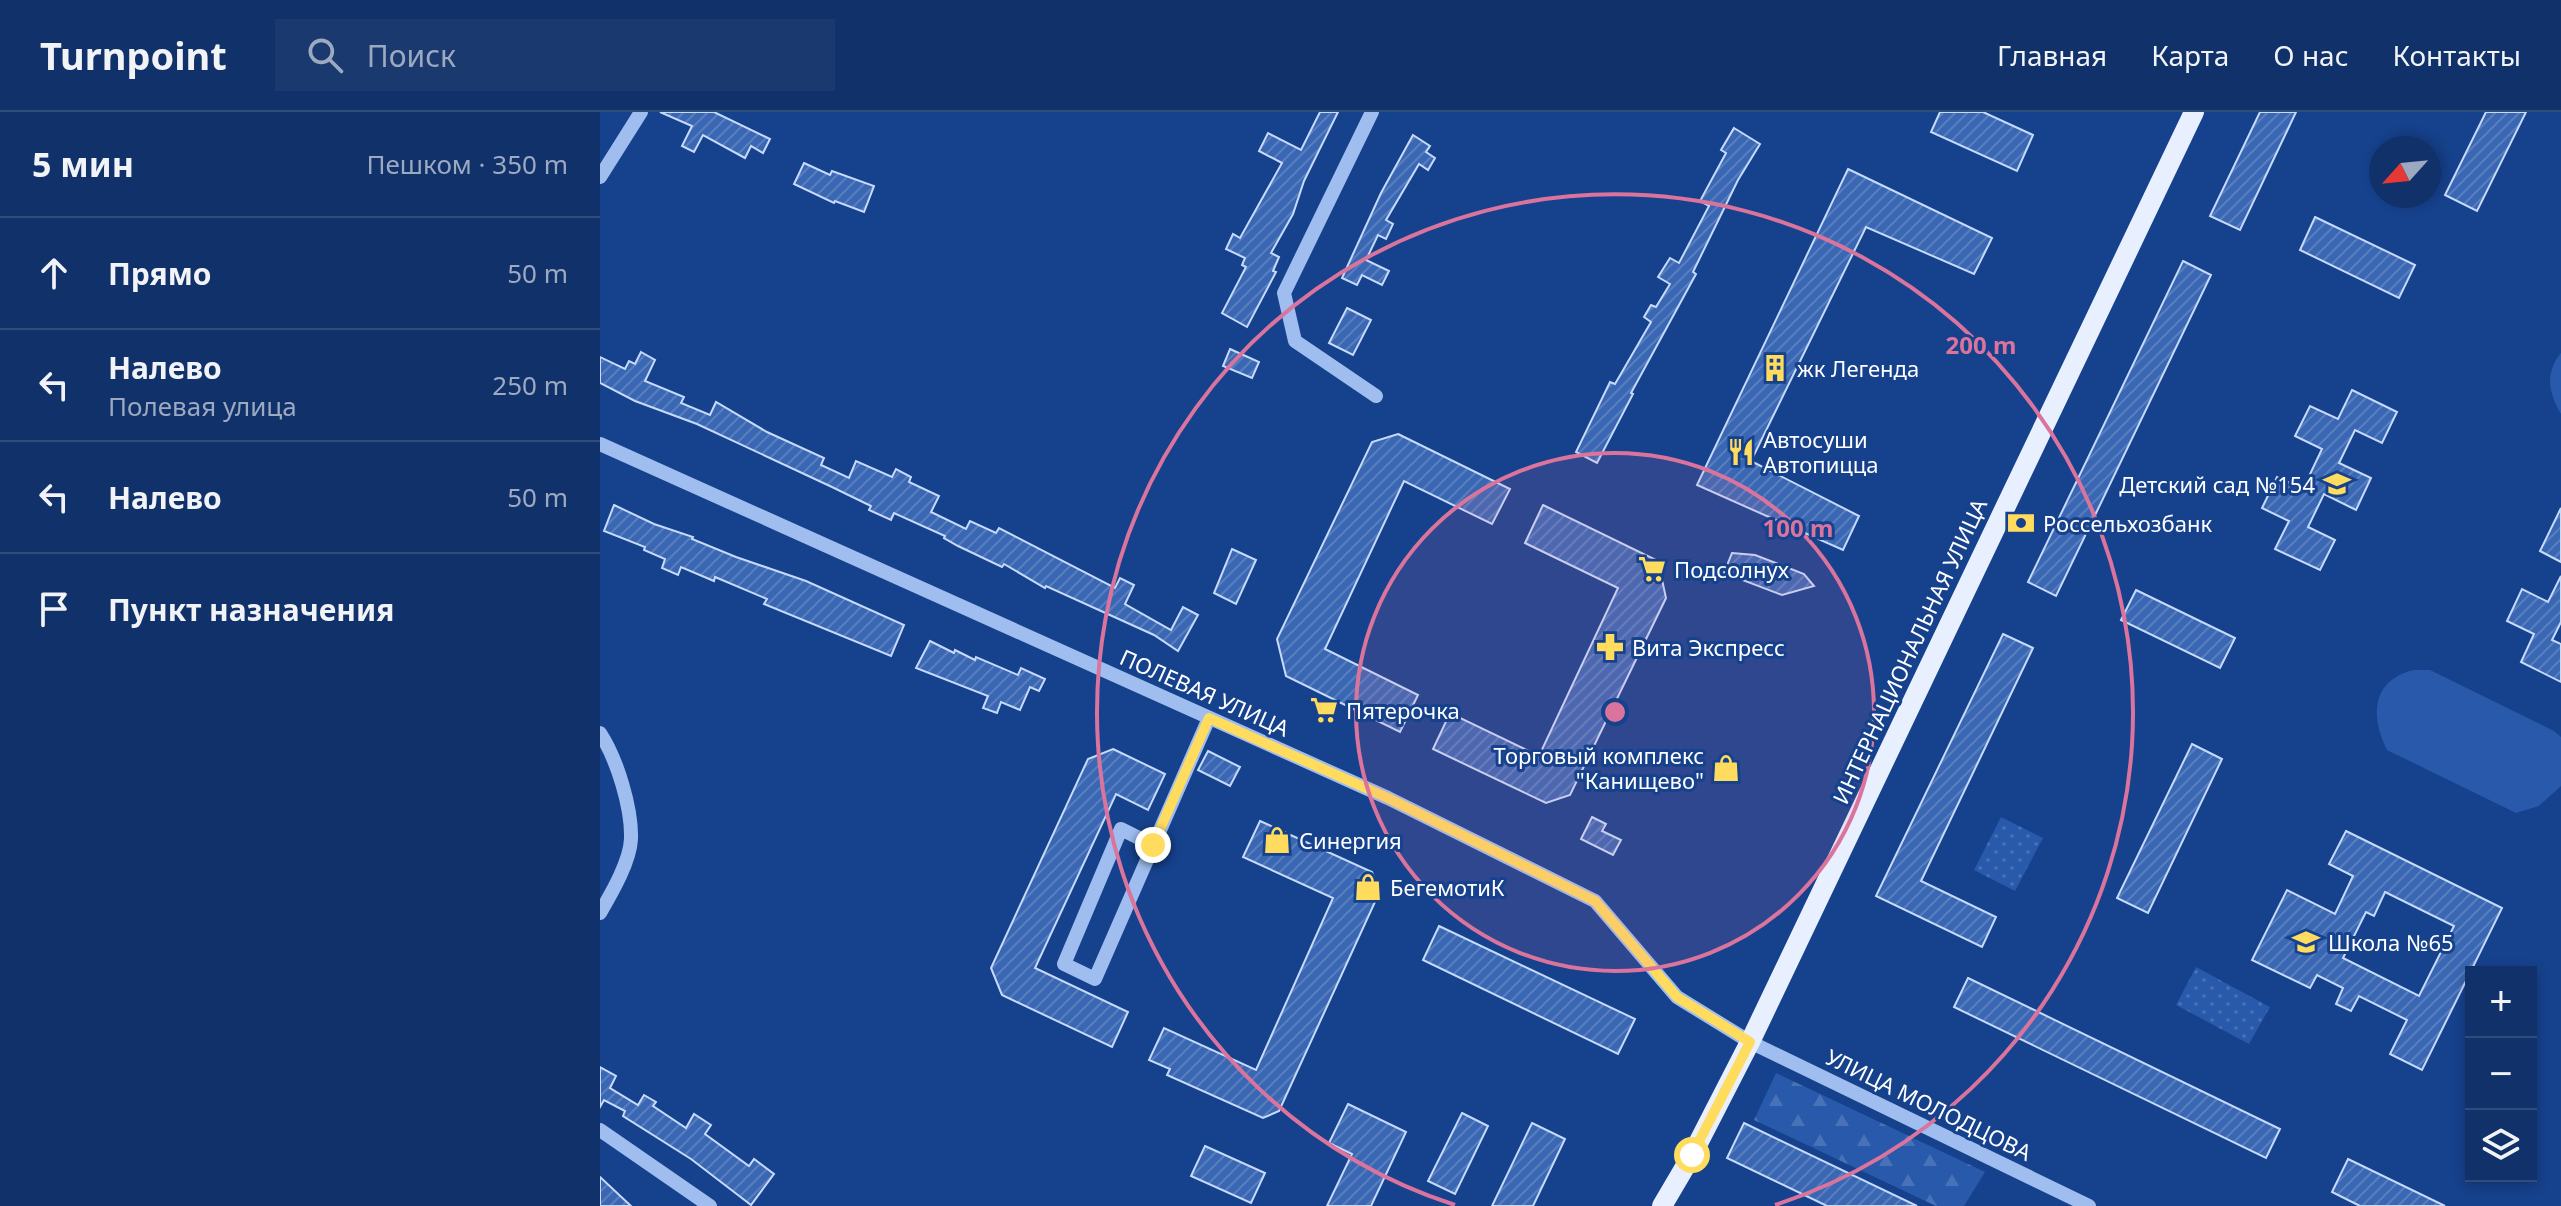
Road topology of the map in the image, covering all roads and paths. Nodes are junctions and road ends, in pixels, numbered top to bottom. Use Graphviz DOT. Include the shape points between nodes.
graph roads {
  1 [pos="641,112"];
  2 [pos="1372,112"];
  3 [pos="2194,112"];
  4 [pos="600,177"];
  5 [pos="1376,396"];
  6 [pos="600,444"];
  7 [pos="1209,718"];
  8 [pos="600,733"];
  9 [pos="1153,845"];
  10 [pos="600,913"];
  11 [pos="1750,1042"];
  12 [pos="600,1130"];
  13 [pos="710,1206"];
  14 [pos="1662,1206"];
  15 [pos="2089,1206"];
  1 -- 4 [label="street"];
  2 -- 5 [label="street" via="1284,293 1295,341"];
  3 -- 11 [label="main road, ИНТЕРНАЦИОНАЛЬНАЯ УЛИЦА"];
  6 -- 7 [label="street, ПОЛЕВАЯ УЛИЦА"];
  7 -- 9 [label="street"];
  7 -- 11 [label="street, ПОЛЕВАЯ УЛИЦА" via="1388,798 1595,901 1677,997"];
  8 -- 10 [label="street" via="625,795 631,841 617,884"];
  9 -- 9 [label="street" via="1095,979 1064,964 1121,829"];
  11 -- 14 [label="main road, ИНТЕРНАЦИОНАЛЬНАЯ УЛИЦА"];
  11 -- 15 [label="street, УЛИЦА МОЛОДЦОВА"];
  12 -- 13 [label="street"];
}
